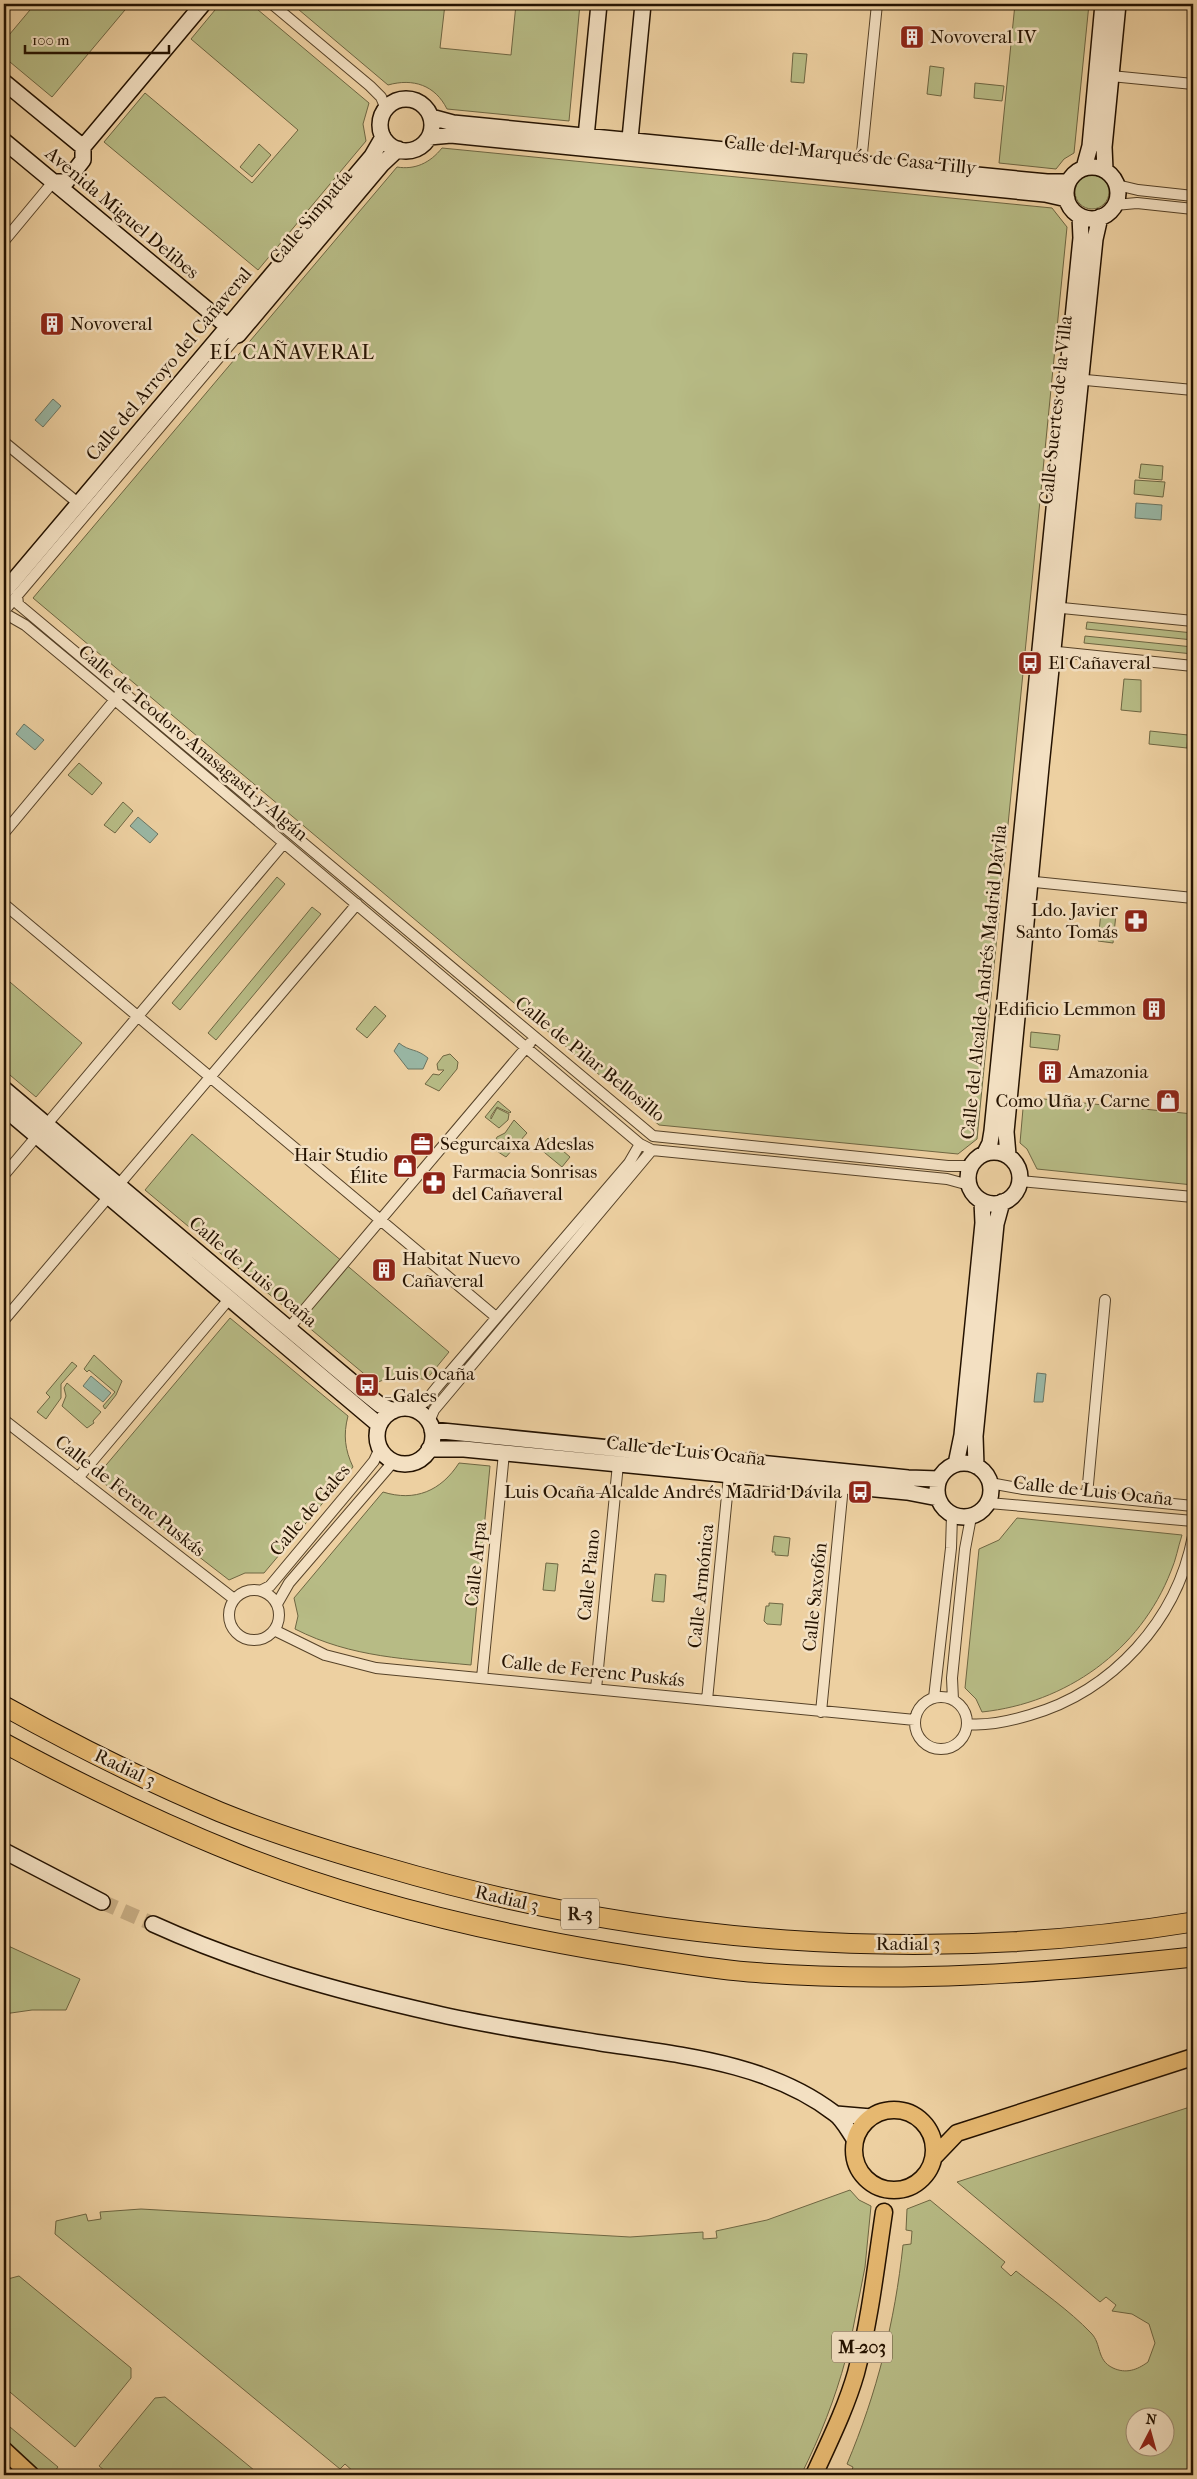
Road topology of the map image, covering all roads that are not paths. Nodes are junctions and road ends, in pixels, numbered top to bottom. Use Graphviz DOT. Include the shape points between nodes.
graph roads {
  1 [pos="203,4"];
  2 [pos="272,4"];
  3 [pos="599,4"];
  4 [pos="643,4"];
  5 [pos="877,4"];
  6 [pos="1103,4"];
  7 [pos="1118,4"];
  8 [pos="1111,76"];
  9 [pos="4,82"];
  10 [pos="1193,84"];
  11 [pos="386,109"];
  12 [pos="431,117"];
  13 [pos="383,137"];
  14 [pos="429,137"];
  15 [pos="4,141"];
  16 [pos="585,143"];
  17 [pos="83,147"];
  18 [pos="630,147"];
  19 [pos="398,149"];
  20 [pos="861,163"];
  21 [pos="1084,168"];
  22 [pos="1105,170"];
  23 [pos="53,182"];
  24 [pos="1068,182"];
  25 [pos="1117,185"];
  26 [pos="1193,196"];
  27 [pos="1067,199"];
  28 [pos="1115,204"];
  29 [pos="1193,209"];
  30 [pos="1080,216"];
  31 [pos="1100,217"];
  32 [pos="4,241"];
  33 [pos="232,331"];
  34 [pos="1073,379"];
  35 [pos="1193,390"];
  36 [pos="4,442"];
  37 [pos="78,503"];
  38 [pos="10,594"];
  39 [pos="1051,607"];
  40 [pos="4,612"];
  41 [pos="1193,622"];
  42 [pos="1047,651"];
  43 [pos="1193,666"];
  44 [pos="122,690"];
  45 [pos="114,700"];
  46 [pos="4,833"];
  47 [pos="284,842"];
  48 [pos="327,863"];
  49 [pos="1023,880"];
  50 [pos="1193,898"];
  51 [pos="4,904"];
  52 [pos="357,904"];
  53 [pos="138,1016"];
  54 [pos="535,1037"];
  55 [pos="526,1047"];
  56 [pos="210,1076"];
  57 [pos="4,1089"];
  58 [pos="4,1108"];
  59 [pos="41,1130"];
  60 [pos="640,1144"];
  61 [pos="652,1150"];
  62 [pos="985,1153"];
  63 [pos="1008,1155"];
  64 [pos="971,1166"];
  65 [pos="4,1174"];
  66 [pos="1020,1180"];
  67 [pos="969,1185"];
  68 [pos="113,1190"];
  69 [pos="1193,1197"];
  70 [pos="982,1201"];
  71 [pos="1002,1202"];
  72 [pos="380,1220"];
  73 [pos="230,1298"];
  74 [pos="1105,1300"];
  75 [pos="496,1318"];
  76 [pos="4,1320"];
  77 [pos="289,1328"];
  78 [pos="413,1409"];
  79 [pos="392,1411"];
  80 [pos="4,1420"];
  81 [pos="379,1425"];
  82 [pos="430,1426"];
  83 [pos="380,1448"];
  84 [pos="429,1448"];
  85 [pos="504,1453"];
  86 [pos="394,1461"];
  87 [pos="618,1464"];
  88 [pos="956,1464"];
  89 [pos="976,1466"];
  90 [pos="729,1475"];
  91 [pos="78,1478"];
  92 [pos="939,1479"];
  93 [pos="990,1483"];
  94 [pos="844,1486"];
  95 [pos="1087,1496"];
  96 [pos="938,1498"];
  97 [pos="988,1503"];
  98 [pos="1193,1506"];
  99 [pos="952,1515"];
  100 [pos="972,1517"];
  101 [pos="1193,1521"];
  102 [pos="1193,1536"];
  103 [pos="262,1590"];
  104 [pos="234,1599"];
  105 [pos="277,1604"];
  106 [pos="274,1630"];
  107 [pos="482,1678"];
  108 [pos="596,1689"];
  109 [pos="934,1698"];
  110 [pos="707,1700"];
  111 [pos="953,1700"];
  112 [pos="4,1706"];
  113 [pos="821,1712"];
  114 [pos="915,1720"];
  115 [pos="967,1724"];
  116 [pos="4,1743"];
  117 [pos="4,1851"];
  118 [pos="102,1902"];
  119 [pos="1193,1922"];
  120 [pos="153,1924"];
  121 [pos="1193,1957"];
  122 [pos="1193,2057"];
  123 [pos="836,2114"];
  124 [pos="871,2117"];
  125 [pos="926,2124"];
  126 [pos="957,2133"];
  127 [pos="855,2140"];
  128 [pos="934,2157"];
  129 [pos="873,2184"];
  130 [pos="907,2188"];
  131 [pos="884,2212"];
  132 [pos="4,2450"];
  133 [pos="31,2475"];
  134 [pos="814,2475"];
  1 -- 17 [label="main road"];
  2 -- 11 [label="street" via="370,86 381,97"];
  3 -- 16 [label="main road"];
  4 -- 18 [label="main road"];
  5 -- 20 [label="street"];
  6 -- 21 [label="main road" via="1090,146"];
  7 -- 8 [label="main road"];
  8 -- 10 [label="street"];
  8 -- 22 [label="main road"];
  9 -- 17 [label="main road, Avenida Miguel Delibes"];
  11 -- 12 [label="main road" via="396,101 408,99 424,106"];
  11 -- 13 [label="main road" via="381,120"];
  12 -- 14 [label="main road"];
  12 -- 16 [label="main road"];
  13 -- 19 [label="main road"];
  13 -- 33 [label="main road, Calle del Arroyo del Cañaveral" via="372,156"];
  14 -- 16 [label="main road" via="451,135"];
  14 -- 19 [label="main road" via="416,149"];
  15 -- 23 [label="main road, Avenida Miguel Delibes"];
  16 -- 18 [label="main road"];
  17 -- 23 [label="main road" via="83,160 66,182"];
  18 -- 20 [label="main road, Calle del Marqués de Casa Tilly"];
  18 -- 27 [label="main road, Calle del Marqués de Casa Tilly"];
  19 -- 33 [label="main road, Calle Simpatía"];
  20 -- 24 [label="main road, Calle del Marqués de Casa Tilly"];
  21 -- 22 [label="main road"];
  21 -- 24 [label="main road"];
  22 -- 25 [label="main road"];
  23 -- 32 [label="street"];
  23 -- 33 [label="main road, Avenida Miguel Delibes"];
  24 -- 27 [label="main road"];
  25 -- 26 [label="street"];
  25 -- 28 [label="main road"];
  27 -- 30 [label="main road"];
  28 -- 29 [label="street"];
  28 -- 31 [label="main road"];
  30 -- 31 [label="main road"];
  30 -- 34 [label="main road, Calle Suertes de la Villa"];
  31 -- 34 [label="main road, Calle Suertes de la Villa"];
  33 -- 37 [label="main road, Calle del Arroyo del Cañaveral"];
  33 -- 38 [label="street, Calle del Arroyo del Cañaveral"];
  34 -- 35 [label="street"];
  34 -- 39 [label="main road, Calle Suertes de la Villa"];
  36 -- 37 [label="street"];
  37 -- 38 [label="main road, Calle del Arroyo del Cañaveral"];
  38 -- 40 [label="street, Calle del Arroyo del Cañaveral"];
  38 -- 44 [label="street, Calle de Teodoro Anasagasti y Algán"];
  39 -- 41 [label="street"];
  39 -- 42 [label="main road, Calle del Alcalde Andrés Madrid Dávila"];
  40 -- 45 [label="street, Calle de Teodoro Anasagasti y Algán" via="25,625"];
  42 -- 43 [label="street"];
  42 -- 49 [label="main road, Calle del Alcalde Andrés Madrid Dávila"];
  44 -- 45 [label="street"];
  44 -- 48 [label="street, Calle de Teodoro Anasagasti y Algán"];
  45 -- 46 [label="street"];
  45 -- 47 [label="street, Calle de Teodoro Anasagasti y Algán"];
  47 -- 52 [label="street, Calle de Teodoro Anasagasti y Algán"];
  47 -- 53 [label="street"];
  48 -- 54 [label="street, Calle de Pilar Bellosillo"];
  49 -- 50 [label="street"];
  49 -- 62 [label="main road, Calle del Alcalde Andrés Madrid Dávila" via="992,1130"];
  49 -- 63 [label="main road, Calle del Alcalde Andrés Madrid Dávila" via="1006,1132"];
  51 -- 53 [label="street"];
  52 -- 55 [label="street, Calle de Pilar Bellosillo"];
  52 -- 56 [label="street"];
  53 -- 56 [label="street"];
  53 -- 59 [label="street"];
  54 -- 55 [label="street"];
  54 -- 64 [label="street, Calle de Pilar Bellosillo" via="653,1136"];
  55 -- 60 [label="street, Calle de Pilar Bellosillo"];
  55 -- 72 [label="street"];
  56 -- 68 [label="street"];
  56 -- 72 [label="street"];
  57 -- 59 [label="main road"];
  58 -- 59 [label="main road"];
  59 -- 65 [label="street"];
  59 -- 68 [label="main road, Calle de Luis Ocaña"];
  60 -- 61 [label="street, Calle de Pilar Bellosillo"];
  60 -- 75 [label="street" via="629,1163"];
  61 -- 67 [label="street, Calle de Pilar Bellosillo" via="947,1179"];
  61 -- 82 [label="street" via="434,1410"];
  62 -- 63 [label="main road"];
  62 -- 64 [label="main road"];
  63 -- 66 [label="main road" via="1019,1169"];
  64 -- 67 [label="main road"];
  66 -- 69 [label="street"];
  66 -- 71 [label="main road" via="1016,1192"];
  67 -- 70 [label="main road"];
  68 -- 73 [label="main road, Calle de Luis Ocaña"];
  68 -- 76 [label="street"];
  68 -- 77 [label="main road, Calle de Luis Ocaña"];
  70 -- 71 [label="main road"];
  70 -- 88 [label="main road" via="983,1223 964,1416"];
  71 -- 89 [label="main road" via="994,1244 975,1436"];
  72 -- 75 [label="street"];
  72 -- 77 [label="street"];
  73 -- 81 [label="main road, Calle de Luis Ocaña"];
  73 -- 91 [label="street"];
  74 -- 95 [label="street"];
  75 -- 78 [label="street" via="425,1402"];
  77 -- 79 [label="main road, Calle de Luis Ocaña" via="380,1405"];
  78 -- 79 [label="main road"];
  78 -- 82 [label="main road"];
  79 -- 81 [label="main road"];
  80 -- 91 [label="street, Calle de Ferenc Puskás"];
  81 -- 83 [label="main road" via="377,1437"];
  82 -- 84 [label="main road"];
  82 -- 92 [label="main road, Calle de Luis Ocaña" via="890,1477"];
  83 -- 86 [label="main road"];
  83 -- 103 [label="street, Calle de Gales" via="361,1477 270,1586"];
  84 -- 85 [label="main road, Calle de Luis Ocaña"];
  84 -- 86 [label="main road" via="414,1462"];
  85 -- 87 [label="main road, Calle de Luis Ocaña"];
  85 -- 107 [label="street, Calle Arpa"];
  86 -- 105 [label="street, Calle de Gales" via="289,1583"];
  87 -- 90 [label="main road, Calle de Luis Ocaña"];
  87 -- 108 [label="street, Calle Piano"];
  88 -- 89 [label="main road"];
  88 -- 92 [label="main road"];
  89 -- 93 [label="main road"];
  90 -- 94 [label="main road, Calle de Luis Ocaña"];
  90 -- 110 [label="street, Calle Armónica"];
  91 -- 104 [label="street, Calle de Ferenc Puskás"];
  92 -- 96 [label="main road"];
  93 -- 95 [label="street, Calle de Luis Ocaña"];
  93 -- 97 [label="main road"];
  94 -- 96 [label="main road, Calle de Luis Ocaña"];
  94 -- 113 [label="street, Calle Saxofón"];
  95 -- 98 [label="street, Calle de Luis Ocaña"];
  96 -- 99 [label="main road"];
  97 -- 100 [label="main road" via="982,1512"];
  97 -- 101 [label="street, Calle de Luis Ocaña"];
  99 -- 100 [label="main road"];
  99 -- 109 [label="street"];
  100 -- 111 [label="street" via="965,1549 952,1678"];
  102 -- 115 [label="street" via="1183,1574 1168,1605 1144,1641 1118,1668 1087,1690 1045,1710 1005,1721"];
  103 -- 104 [label="street" via="247,1590"];
  103 -- 105 [label="street"];
  104 -- 106 [label="street" via="229,1614 233,1629 238,1634 253,1640"];
  105 -- 106 [label="street" via="279,1617"];
  106 -- 107 [label="street, Calle de Ferenc Puskás" via="325,1655 356,1664"];
  107 -- 108 [label="street, Calle de Ferenc Puskás"];
  108 -- 110 [label="street, Calle de Ferenc Puskás"];
  109 -- 111 [label="street"];
  109 -- 114 [label="street" via="921,1706"];
  110 -- 113 [label="street, Calle de Ferenc Puskás"];
  111 -- 115 [label="street" via="965,1713"];
  112 -- 119 [label="highway, Radial 3 / R-3" via="71,1743 221,1812 334,1853 442,1884 545,1908 662,1928 802,1942 918,1945 1039,1940"];
  113 -- 114 [label="street, Calle de Ferenc Puskás"];
  114 -- 115 [label="street" via="920,1738 936,1748 954,1745 963,1736"];
  116 -- 121 [label="highway, Radial 3 / R-3" via="138,1811 241,1855 363,1896 448,1920 545,1941 749,1972 847,1976 948,1977 1038,1973"];
  117 -- 118 [label="main road"];
  120 -- 123 [label="main road" via="203,1947 274,1972 435,2013 519,2031 739,2067 791,2087"];
  122 -- 126 [label="main road"];
  123 -- 124 [label="main road"];
  123 -- 127 [label="main road"];
  124 -- 125 [label="main road" via="903,2110"];
  124 -- 127 [label="main road"];
  125 -- 126 [label="main road"];
  125 -- 128 [label="main road" via="933,2140"];
  126 -- 128 [label="main road"];
  127 -- 129 [label="main road" via="857,2165"];
  128 -- 130 [label="main road" via="925,2177"];
  129 -- 130 [label="main road" via="883,2189"];
  129 -- 131 [label="main road, M-203"];
  130 -- 131 [label="main road"];
  131 -- 134 [label="main road, M-203" via="870,2316 855,2375 836,2428"];
  132 -- 133 [label="main road"];
}
